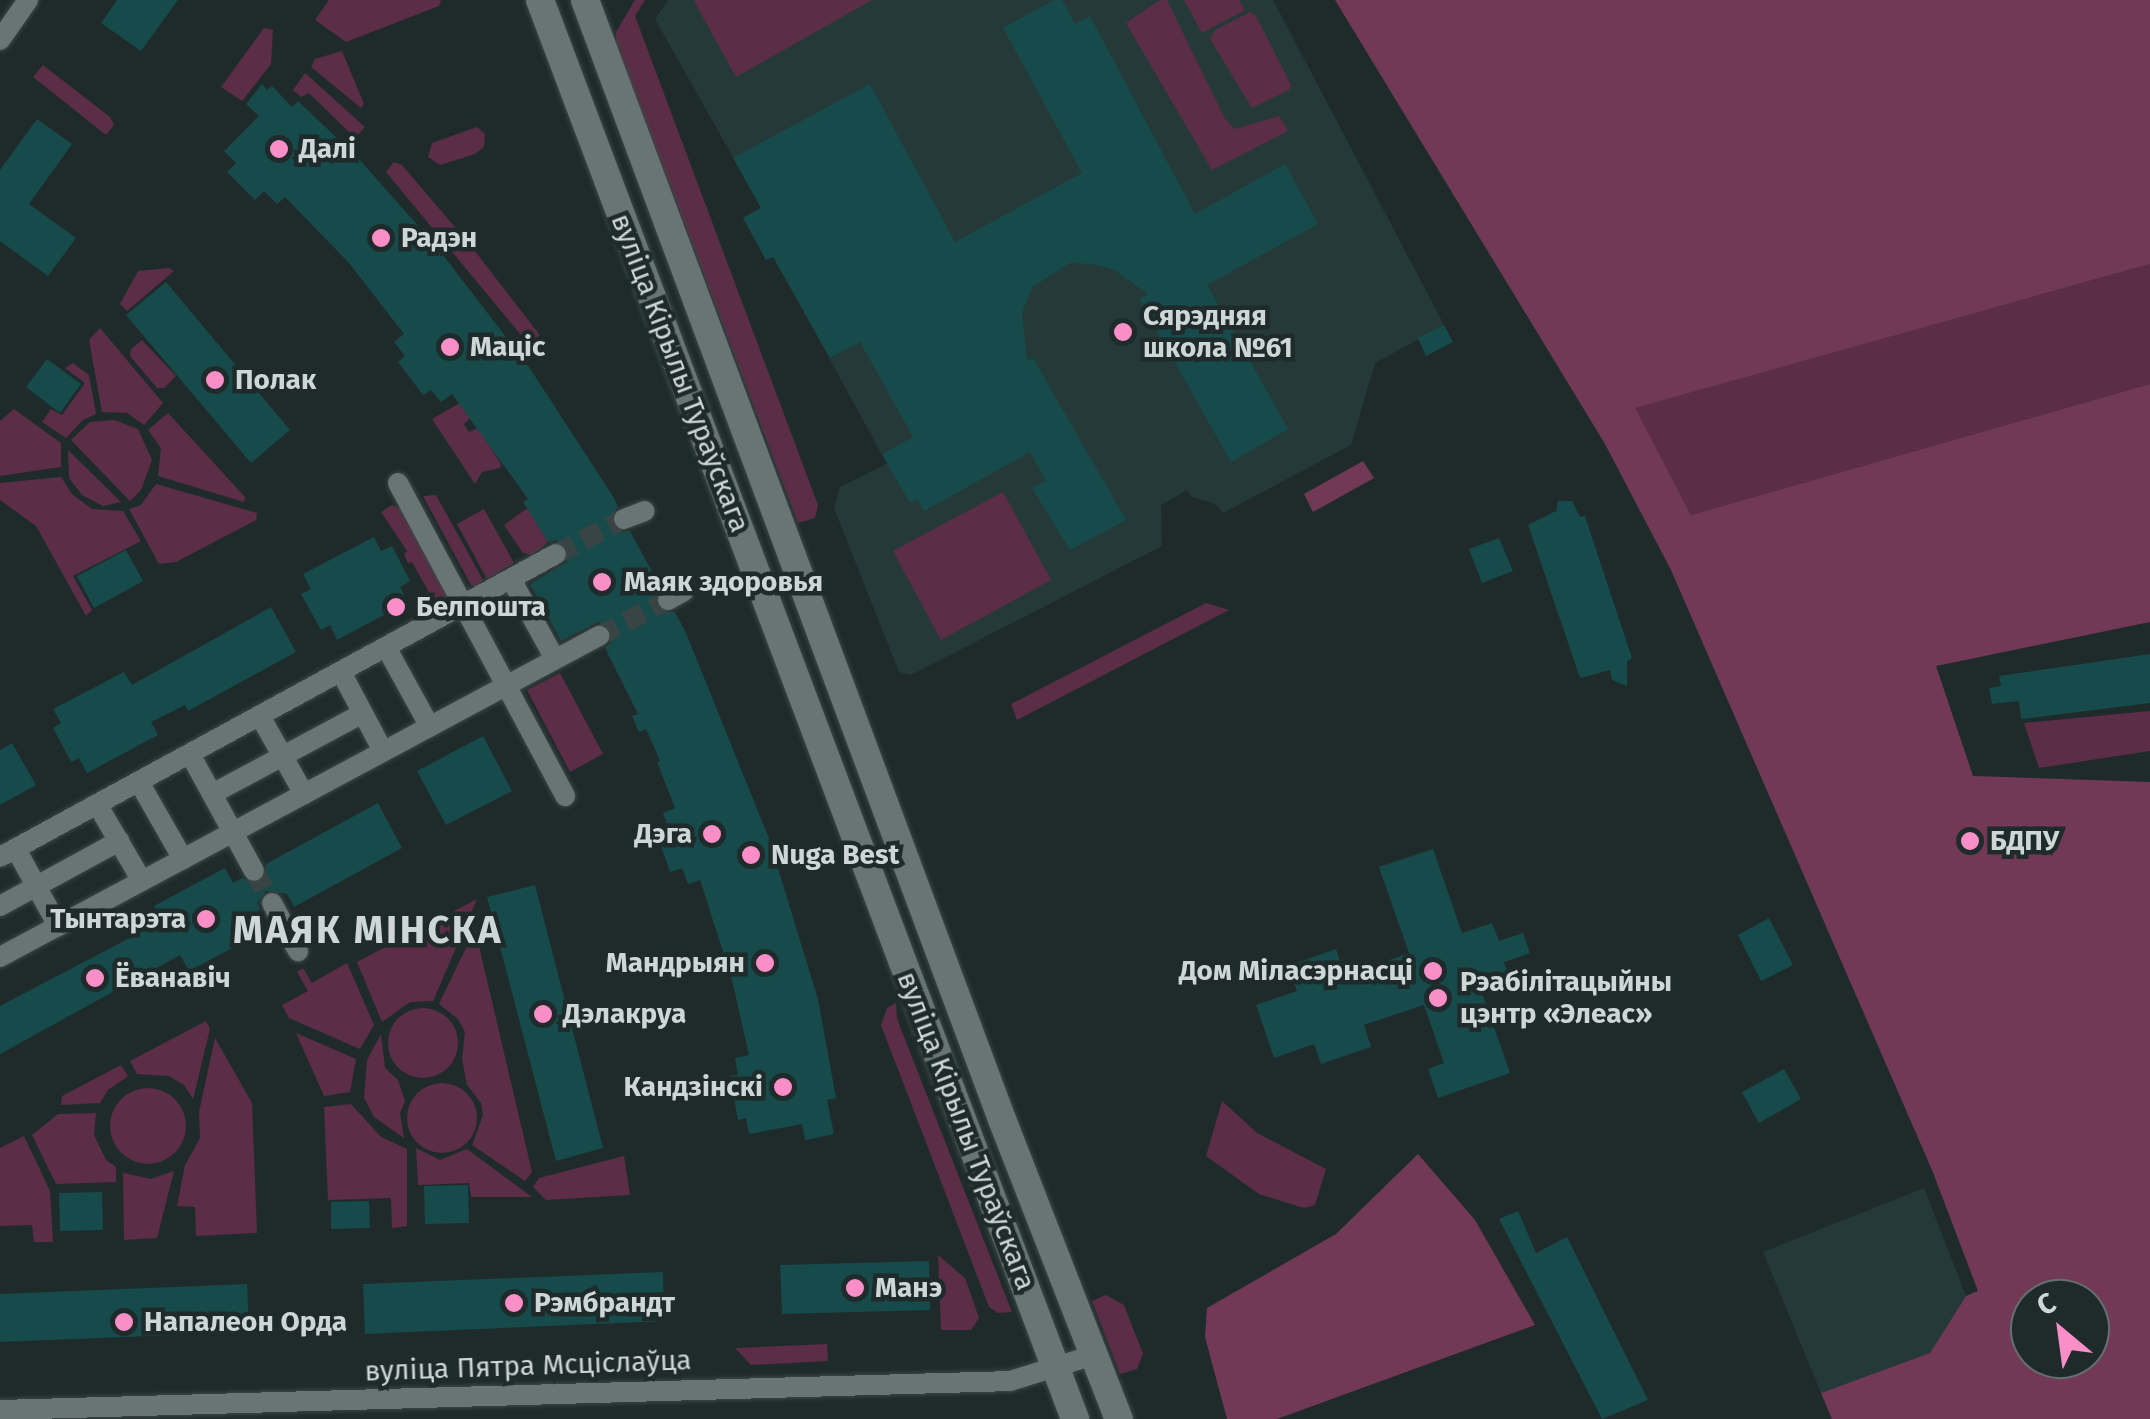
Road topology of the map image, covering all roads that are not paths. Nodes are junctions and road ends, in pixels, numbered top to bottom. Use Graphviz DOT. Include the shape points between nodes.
graph roads {
  1 [pos="28,0"];
  2 [pos="540,0"];
  3 [pos="584,0"];
  4 [pos="0,40"];
  5 [pos="398,483"];
  6 [pos="645,510"];
  7 [pos="624,519"];
  8 [pos="556,554"];
  9 [pos="511,579"];
  10 [pos="463,605"];
  11 [pos="599,636"];
  12 [pos="386,647"];
  13 [pos="555,660"];
  14 [pos="341,672"];
  15 [pos="506,686"];
  16 [pos="363,713"];
  17 [pos="260,716"];
  18 [pos="430,726"];
  19 [pos="383,752"];
  20 [pos="190,754"];
  21 [pos="283,756"];
  22 [pos="138,782"];
  23 [pos="212,794"];
  24 [pos="304,794"];
  25 [pos="564,796"];
  26 [pos="97,804"];
  27 [pos="233,832"];
  28 [pos="119,841"];
  29 [pos="8,853"];
  30 [pos="182,859"];
  31 [pos="254,871"];
  32 [pos="142,882"];
  33 [pos="36,886"];
  34 [pos="272,903"];
  35 [pos="0,906"];
  36 [pos="58,926"];
  37 [pos="298,952"];
  38 [pos="0,957"];
  39 [pos="1094,1354"];
  40 [pos="1056,1368"];
  41 [pos="0,1410"];
  42 [pos="1075,1419"];
  43 [pos="1119,1419"];
  1 -- 4 [label="street"];
  2 -- 40 [label="main road, вуліца Кірылы Тураўскага"];
  3 -- 39 [label="main road, вуліца Кірылы Тураўскага"];
  5 -- 10 [label="street"];
  6 -- 7 [label="street"];
  8 -- 9 [label="street"];
  9 -- 10 [label="street"];
  9 -- 13 [label="street"];
  10 -- 12 [label="street"];
  10 -- 15 [label="street"];
  11 -- 13 [label="street"];
  12 -- 14 [label="street"];
  12 -- 18 [label="street"];
  13 -- 15 [label="street"];
  14 -- 16 [label="street"];
  14 -- 17 [label="street"];
  15 -- 18 [label="street"];
  15 -- 25 [label="street"];
  16 -- 19 [label="street"];
  16 -- 21 [label="street"];
  17 -- 20 [label="street"];
  17 -- 21 [label="street"];
  18 -- 19 [label="street"];
  19 -- 24 [label="street"];
  20 -- 22 [label="street"];
  20 -- 23 [label="street"];
  21 -- 23 [label="street"];
  21 -- 24 [label="street"];
  22 -- 26 [label="street"];
  22 -- 30 [label="street"];
  23 -- 27 [label="street"];
  24 -- 27 [label="street"];
  26 -- 28 [label="street"];
  26 -- 29 [label="street"];
  27 -- 30 [label="street"];
  27 -- 31 [label="street"];
  28 -- 32 [label="street"];
  28 -- 33 [label="street"];
  29 -- 33 [label="street"];
  30 -- 32 [label="street"];
  32 -- 36 [label="street"];
  33 -- 35 [label="street"];
  33 -- 36 [label="street"];
  34 -- 37 [label="street"];
  36 -- 38 [label="street"];
  39 -- 40 [label="street, вуліца Пятра Мсціслаўца"];
  39 -- 43 [label="main road, вуліца Кірылы Тураўскага"];
  40 -- 41 [label="street, вуліца Пятра Мсціслаўца" via="1010,1381"];
  40 -- 42 [label="main road, вуліца Кірылы Тураўскага"];
}
